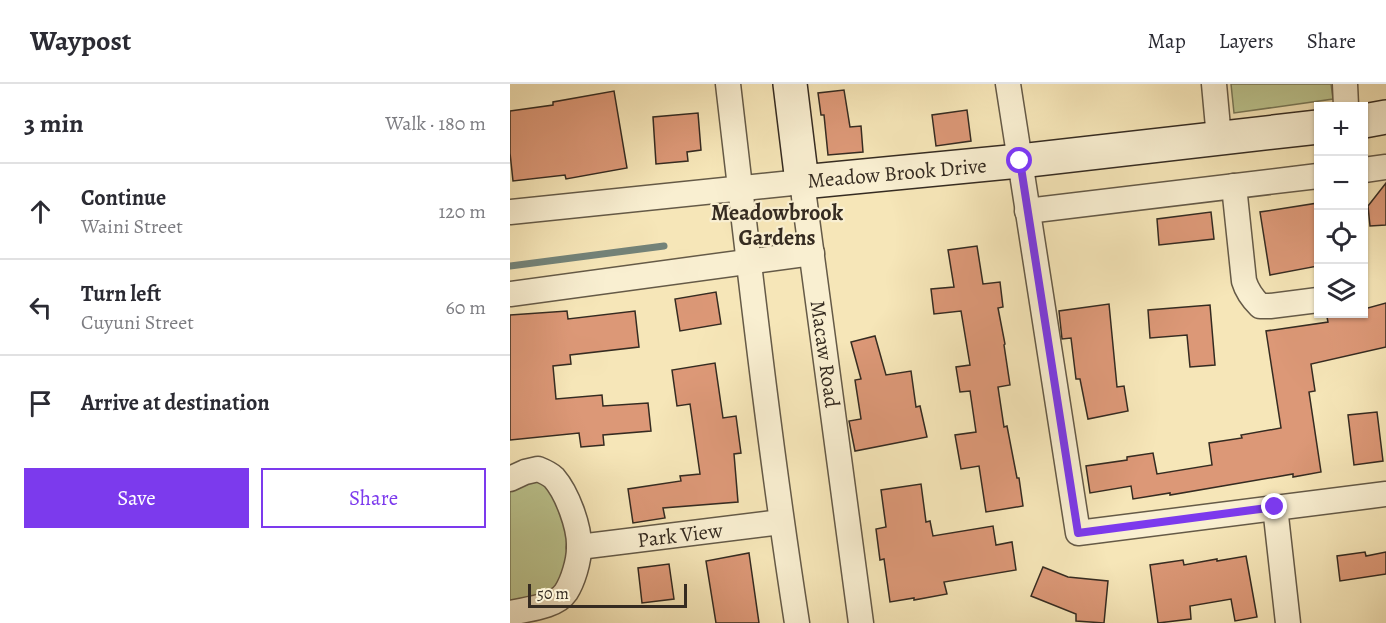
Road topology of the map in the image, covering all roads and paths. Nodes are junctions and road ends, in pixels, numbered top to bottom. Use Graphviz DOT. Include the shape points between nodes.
graph roads {
  1 [pos="728,84"];
  2 [pos="790,84"];
  3 [pos="1008,84"];
  4 [pos="1214,84"];
  5 [pos="1345,84"];
  6 [pos="1346,102"];
  7 [pos="1386,117"];
  8 [pos="1368,120"];
  9 [pos="1314,127"];
  10 [pos="1220,138"];
  11 [pos="1020,161"];
  12 [pos="1386,168"];
  13 [pos="1368,170"];
  14 [pos="1314,176"];
  15 [pos="802,182"];
  16 [pos="1234,186"];
  17 [pos="740,188"];
  18 [pos="1027,211"];
  19 [pos="510,212"];
  20 [pos="812,253"];
  21 [pos="748,261"];
  22 [pos="510,294"];
  23 [pos="1314,300"];
  24 [pos="510,479"];
  25 [pos="1386,494"];
  26 [pos="1275,507"];
  27 [pos="781,522"];
  28 [pos="579,547"];
  29 [pos="510,613"];
  30 [pos="797,623"];
  31 [pos="861,623"];
  32 [pos="1288,623"];
  1 -- 17 [label="street"];
  2 -- 15 [label="street, Macaw Road"];
  3 -- 11 [label="street"];
  4 -- 10 [label="street"];
  5 -- 6 [label="street"];
  7 -- 8 [label="street"];
  9 -- 10 [label="street, Meadow Brook Drive"];
  10 -- 11 [label="street, Meadow Brook Drive"];
  11 -- 15 [label="street, Meadow Brook Drive"];
  11 -- 18 [label="street"];
  12 -- 13 [label="street"];
  14 -- 16 [label="street"];
  15 -- 17 [label="street, Meadow Brook Drive"];
  15 -- 20 [label="street, Macaw Road"];
  16 -- 18 [label="street"];
  16 -- 23 [label="street" via="1247,290 1260,306"];
  17 -- 19 [label="street, Meadow Brook Drive"];
  17 -- 21 [label="street"];
  18 -- 26 [label="street" via="1078,533"];
  20 -- 21 [label="street"];
  20 -- 31 [label="street, Macaw Road"];
  21 -- 22 [label="street"];
  21 -- 27 [label="street"];
  24 -- 28 [label="street" via="538,469 553,477 567,499"];
  25 -- 26 [label="street"];
  26 -- 32 [label="street"];
  27 -- 28 [label="street, Park View"];
  27 -- 30 [label="street"];
  28 -- 29 [label="street" via="576,569 565,594 548,605"];
}
